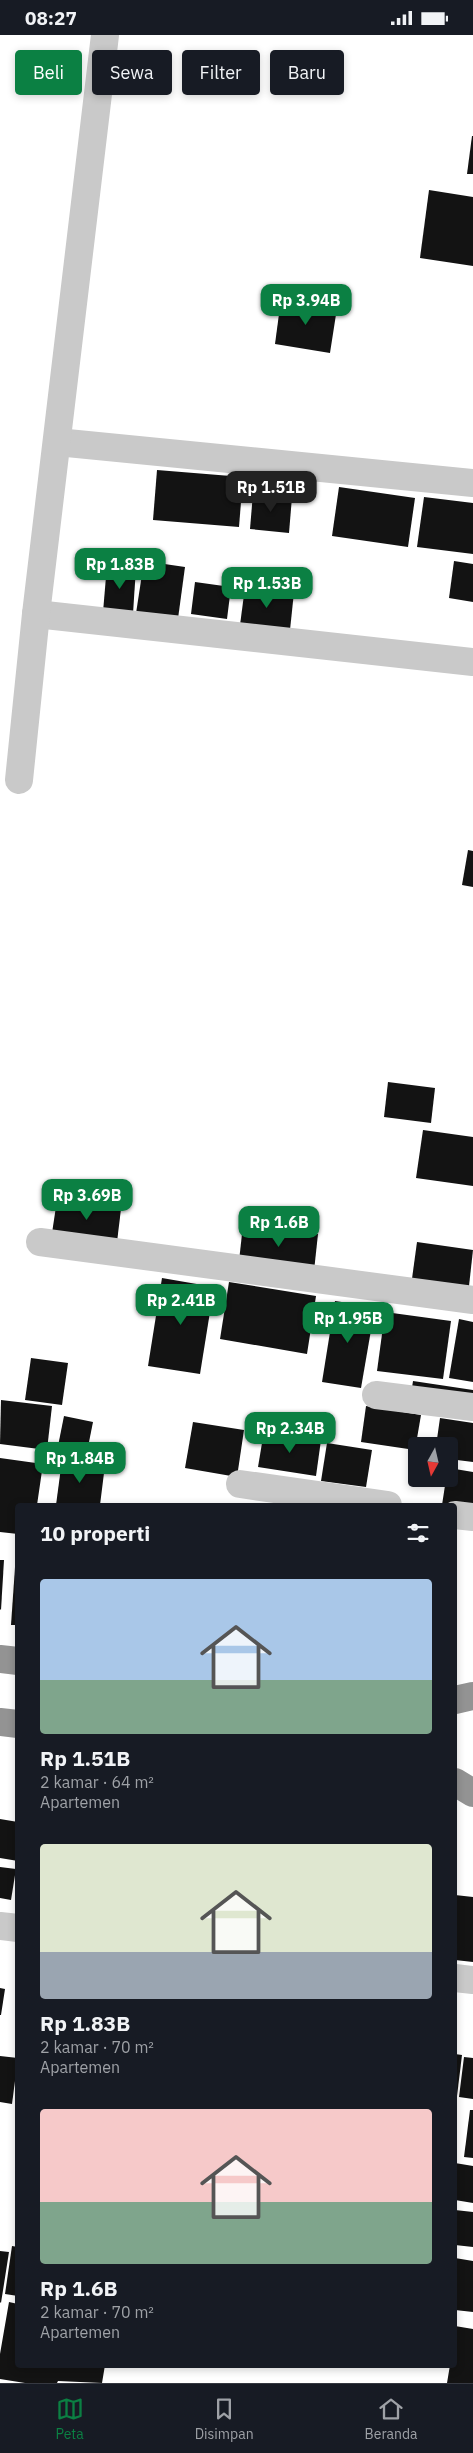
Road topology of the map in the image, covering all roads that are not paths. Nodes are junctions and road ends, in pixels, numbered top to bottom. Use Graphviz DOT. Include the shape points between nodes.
graph roads {
  1 [pos="105,35"];
  2 [pos="57,442"];
  3 [pos="473,483"];
  4 [pos="36,614"];
  5 [pos="473,662"];
  6 [pos="19,780"];
  7 [pos="40,1242"];
  8 [pos="473,1300"];
  9 [pos="376,1395"];
  10 [pos="473,1407"];
  11 [pos="240,1484"];
  12 [pos="374,1503"];
  13 [pos="457,1515"];
  14 [pos="473,1517"];
  15 [pos="0,1659"];
  16 [pos="15,1661"];
  17 [pos="473,1696"];
  18 [pos="457,1700"];
  19 [pos="457,1708"];
  20 [pos="473,1710"];
  21 [pos="0,1722"];
  22 [pos="15,1724"];
  23 [pos="457,1768"];
  24 [pos="473,1770"];
  25 [pos="457,1783"];
  26 [pos="473,1793"];
  27 [pos="0,1926"];
  28 [pos="15,1928"];
  29 [pos="457,1978"];
  30 [pos="473,1980"];
  1 -- 2 [label="street"];
  2 -- 3 [label="street"];
  2 -- 4 [label="street"];
  4 -- 5 [label="street"];
  4 -- 6 [label="street"];
  7 -- 8 [label="street"];
  9 -- 10 [label="street"];
  11 -- 12 [label="street"];
  13 -- 14 [label="street"];
  15 -- 16 [label="highway"];
  17 -- 18 [label="highway"];
  19 -- 20 [label="highway"];
  21 -- 22 [label="highway"];
  23 -- 24 [label="highway"];
  25 -- 26 [label="highway"];
  27 -- 28 [label="street"];
  29 -- 30 [label="street"];
}
